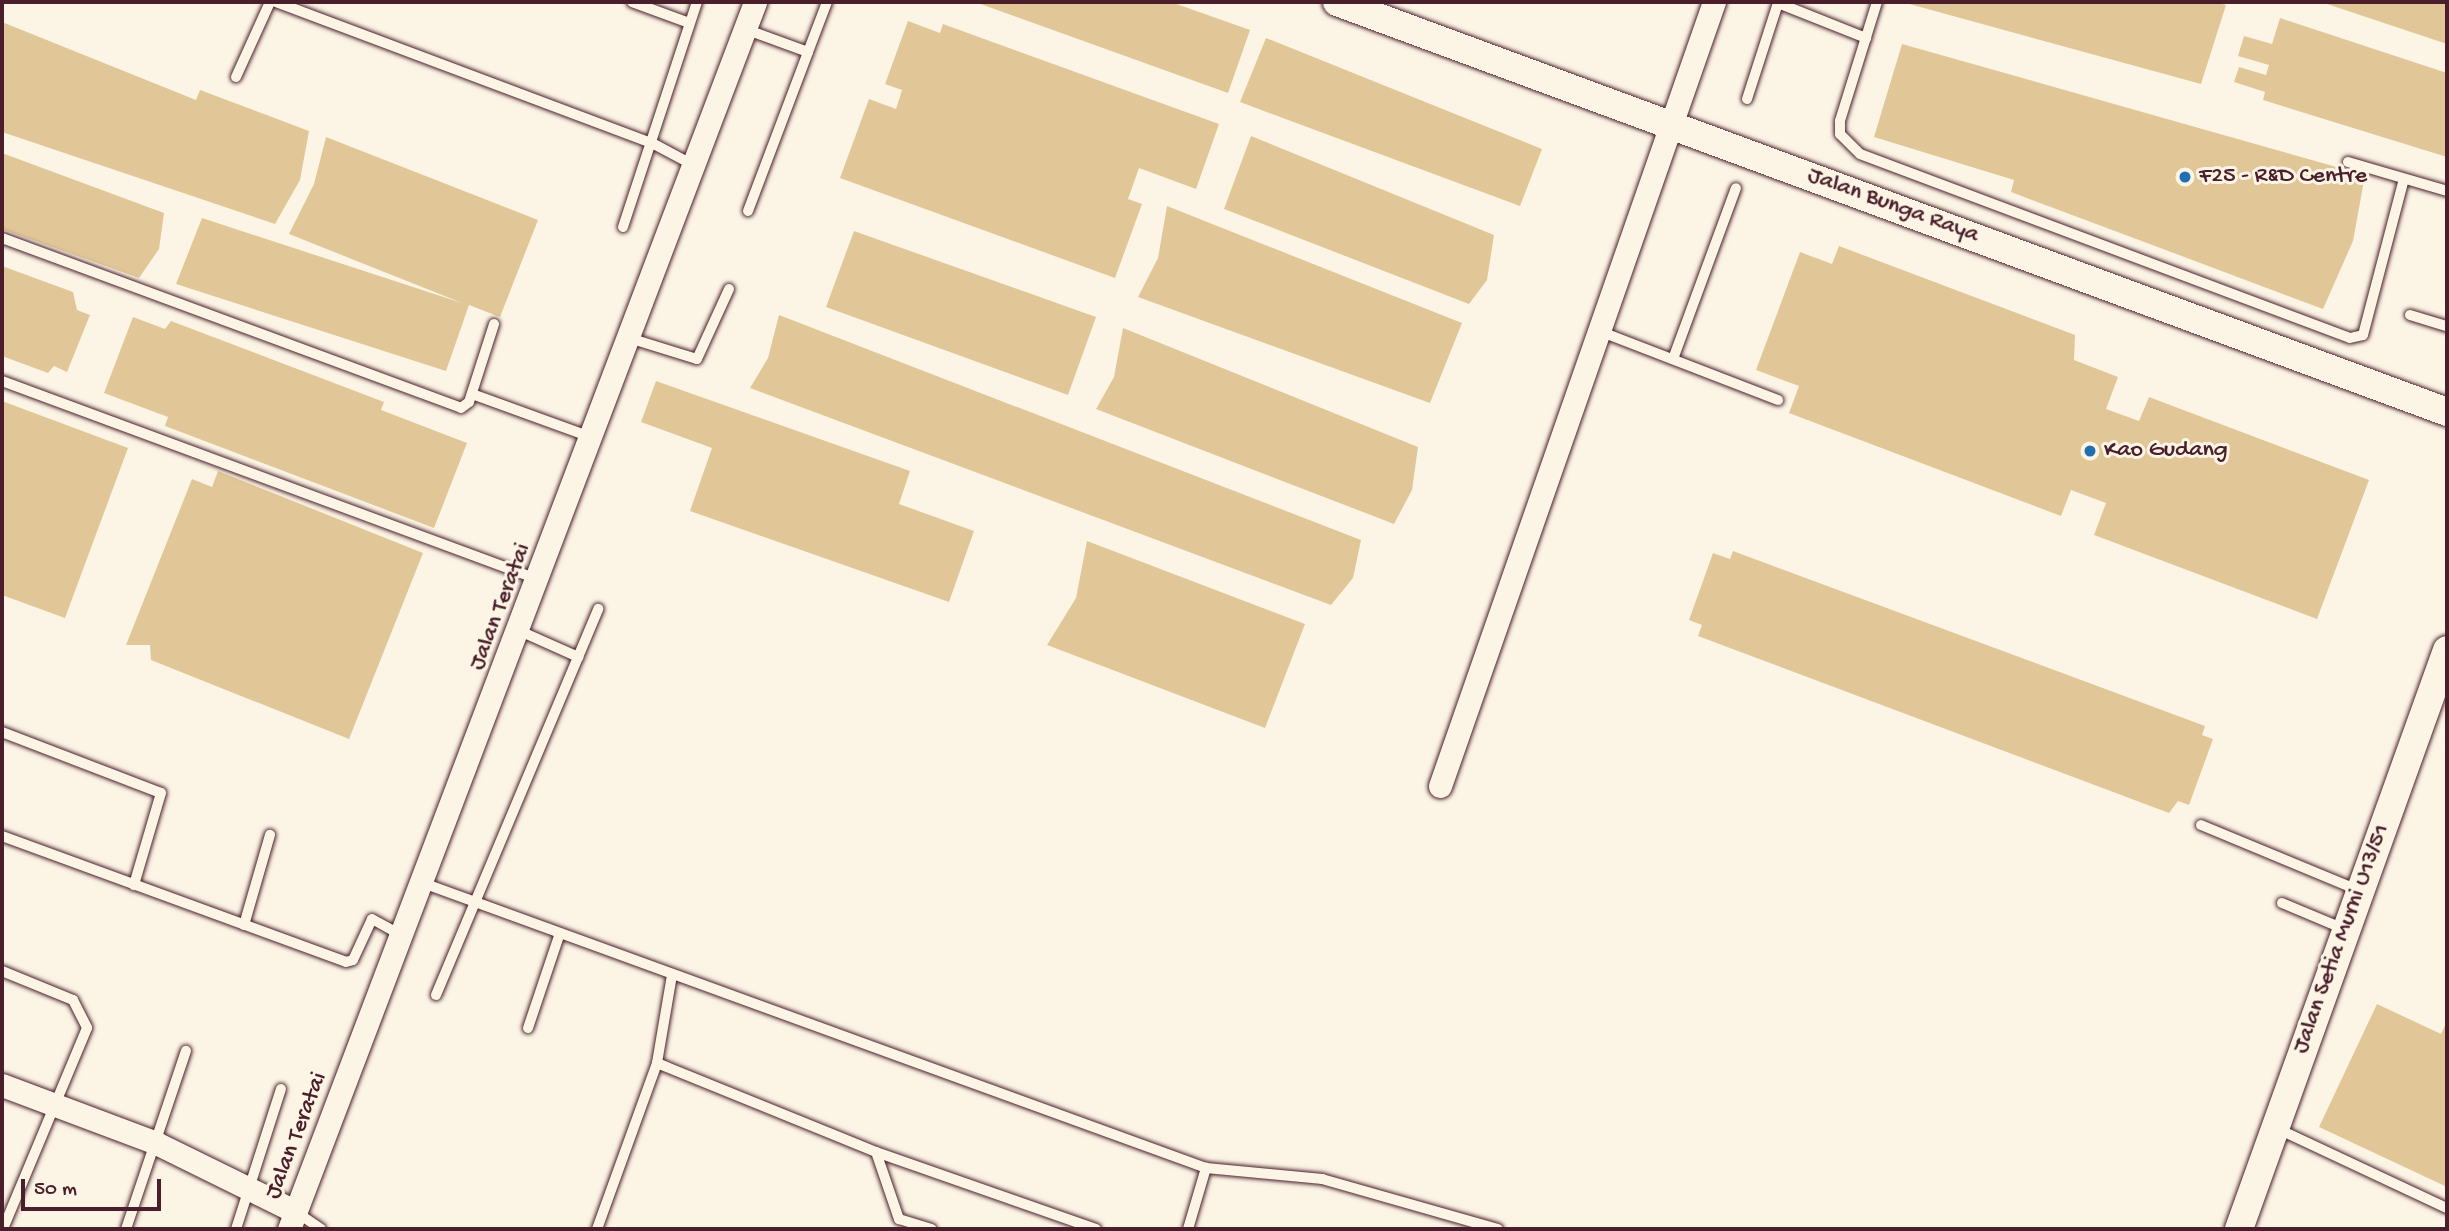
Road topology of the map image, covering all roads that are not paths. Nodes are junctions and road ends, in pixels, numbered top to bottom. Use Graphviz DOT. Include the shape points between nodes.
graph roads {
  1 [pos="270,2"];
  2 [pos="276,2"];
  3 [pos="636,2"];
  4 [pos="697,2"];
  5 [pos="755,2"];
  6 [pos="827,2"];
  7 [pos="1337,2"];
  8 [pos="1714,2"];
  9 [pos="1777,2"];
  10 [pos="1877,2"];
  11 [pos="689,23"];
  12 [pos="744,29"];
  13 [pos="1866,38"];
  14 [pos="808,51"];
  15 [pos="236,77"];
  16 [pos="1747,99"];
  17 [pos="1671,123"];
  18 [pos="652,143"];
  19 [pos="2348,162"];
  20 [pos="693,165"];
  21 [pos="2404,179"];
  22 [pos="1736,188"];
  23 [pos="2447,191"];
  24 [pos="748,211"];
  25 [pos="623,227"];
  26 [pos="2,238"];
  27 [pos="729,289"];
  28 [pos="2410,315"];
  29 [pos="494,324"];
  30 [pos="2447,326"];
  31 [pos="1599,331"];
  32 [pos="629,338"];
  33 [pos="1672,359"];
  34 [pos="2,381"];
  35 [pos="472,394"];
  36 [pos="1778,400"];
  37 [pos="2447,412"];
  38 [pos="592,437"];
  39 [pos="540,580"];
  40 [pos="597,609"];
  41 [pos="520,631"];
  42 [pos="2447,650"];
  43 [pos="578,657"];
  44 [pos="2,732"];
  45 [pos="1440,786"];
  46 [pos="2201,825"];
  47 [pos="270,835"];
  48 [pos="2,836"];
  49 [pos="423,883"];
  50 [pos="135,885"];
  51 [pos="2358,890"];
  52 [pos="476,903"];
  53 [pos="2282,904"];
  54 [pos="244,925"];
  55 [pos="2344,929"];
  56 [pos="560,933"];
  57 [pos="403,936"];
  58 [pos="2,971"];
  59 [pos="672,975"];
  60 [pos="436,995"];
  61 [pos="528,1028"];
  62 [pos="186,1051"];
  63 [pos="657,1063"];
  64 [pos="2,1085"];
  65 [pos="281,1089"];
  66 [pos="57,1106"];
  67 [pos="2276,1128"];
  68 [pos="156,1143"];
  69 [pos="876,1152"];
  70 [pos="1206,1168"];
  71 [pos="253,1189"];
  72 [pos="2447,1208"];
  73 [pos="293,1220"];
  74 [pos="3,1226"];
  75 [pos="126,1229"];
  76 [pos="236,1229"];
  77 [pos="321,1229"];
  78 [pos="597,1229"];
  79 [pos="931,1229"];
  80 [pos="1096,1229"];
  81 [pos="1188,1229"];
  82 [pos="1498,1229"];
  83 [pos="2239,1229"];
  1 -- 15 [label="lane"];
  2 -- 18 [label="lane"];
  3 -- 11 [label="lane"];
  4 -- 11 [label="lane"];
  5 -- 12 [label="street, Jalan Teratai"];
  6 -- 14 [label="lane"];
  7 -- 17 [label="street, Jalan Bunga Raya"];
  8 -- 17 [label="street"];
  9 -- 13 [label="lane"];
  9 -- 16 [label="lane"];
  10 -- 13 [label="lane"];
  11 -- 18 [label="lane"];
  12 -- 14 [label="lane"];
  12 -- 20 [label="street, Jalan Teratai"];
  13 -- 21 [label="lane" via="1840,121 1840,134 1860,154 2350,338 2363,335"];
  14 -- 24 [label="lane"];
  17 -- 31 [label="street"];
  17 -- 37 [label="street, Jalan Bunga Raya"];
  18 -- 20 [label="lane"];
  18 -- 25 [label="lane"];
  19 -- 21 [label="lane"];
  20 -- 32 [label="street, Jalan Teratai"];
  21 -- 23 [label="lane"];
  22 -- 33 [label="lane"];
  26 -- 35 [label="lane" via="458,407"];
  27 -- 32 [label="lane" via="697,359"];
  28 -- 30 [label="lane"];
  29 -- 35 [label="lane"];
  31 -- 33 [label="lane"];
  31 -- 45 [label="street"];
  32 -- 38 [label="street, Jalan Teratai"];
  33 -- 36 [label="lane"];
  34 -- 39 [label="lane"];
  35 -- 38 [label="lane"];
  38 -- 39 [label="street, Jalan Teratai"];
  39 -- 41 [label="street, Jalan Teratai"];
  40 -- 43 [label="lane"];
  41 -- 43 [label="lane"];
  41 -- 49 [label="street, Jalan Teratai"];
  42 -- 51 [label="street, Jalan Setia Murni U13/51"];
  43 -- 52 [label="lane"];
  44 -- 50 [label="lane" via="161,793"];
  46 -- 51 [label="lane"];
  47 -- 54 [label="lane"];
  48 -- 50 [label="lane"];
  49 -- 52 [label="lane"];
  49 -- 57 [label="street, Jalan Teratai"];
  50 -- 54 [label="lane"];
  51 -- 55 [label="street, Jalan Setia Murni U13/51"];
  52 -- 56 [label="lane"];
  52 -- 60 [label="lane"];
  53 -- 55 [label="lane"];
  54 -- 57 [label="lane" via="346,962 353,960 372,919"];
  55 -- 67 [label="street, Jalan Setia Murni U13/51"];
  56 -- 59 [label="lane"];
  56 -- 61 [label="lane"];
  57 -- 73 [label="street, Jalan Teratai"];
  58 -- 66 [label="lane" via="64,995 86,1016"];
  59 -- 63 [label="lane"];
  59 -- 70 [label="lane"];
  62 -- 68 [label="lane"];
  63 -- 69 [label="lane"];
  63 -- 78 [label="lane"];
  64 -- 66 [label="street"];
  65 -- 71 [label="lane"];
  66 -- 68 [label="street"];
  66 -- 74 [label="lane"];
  67 -- 72 [label="lane"];
  67 -- 83 [label="street, Jalan Setia Murni U13/51"];
  68 -- 71 [label="street"];
  68 -- 75 [label="lane"];
  69 -- 79 [label="lane" via="899,1219"];
  69 -- 80 [label="lane"];
  70 -- 81 [label="lane"];
  70 -- 82 [label="lane" via="1322,1179"];
  71 -- 73 [label="street"];
  71 -- 76 [label="lane"];
  73 -- 77 [label="lane"];
}
